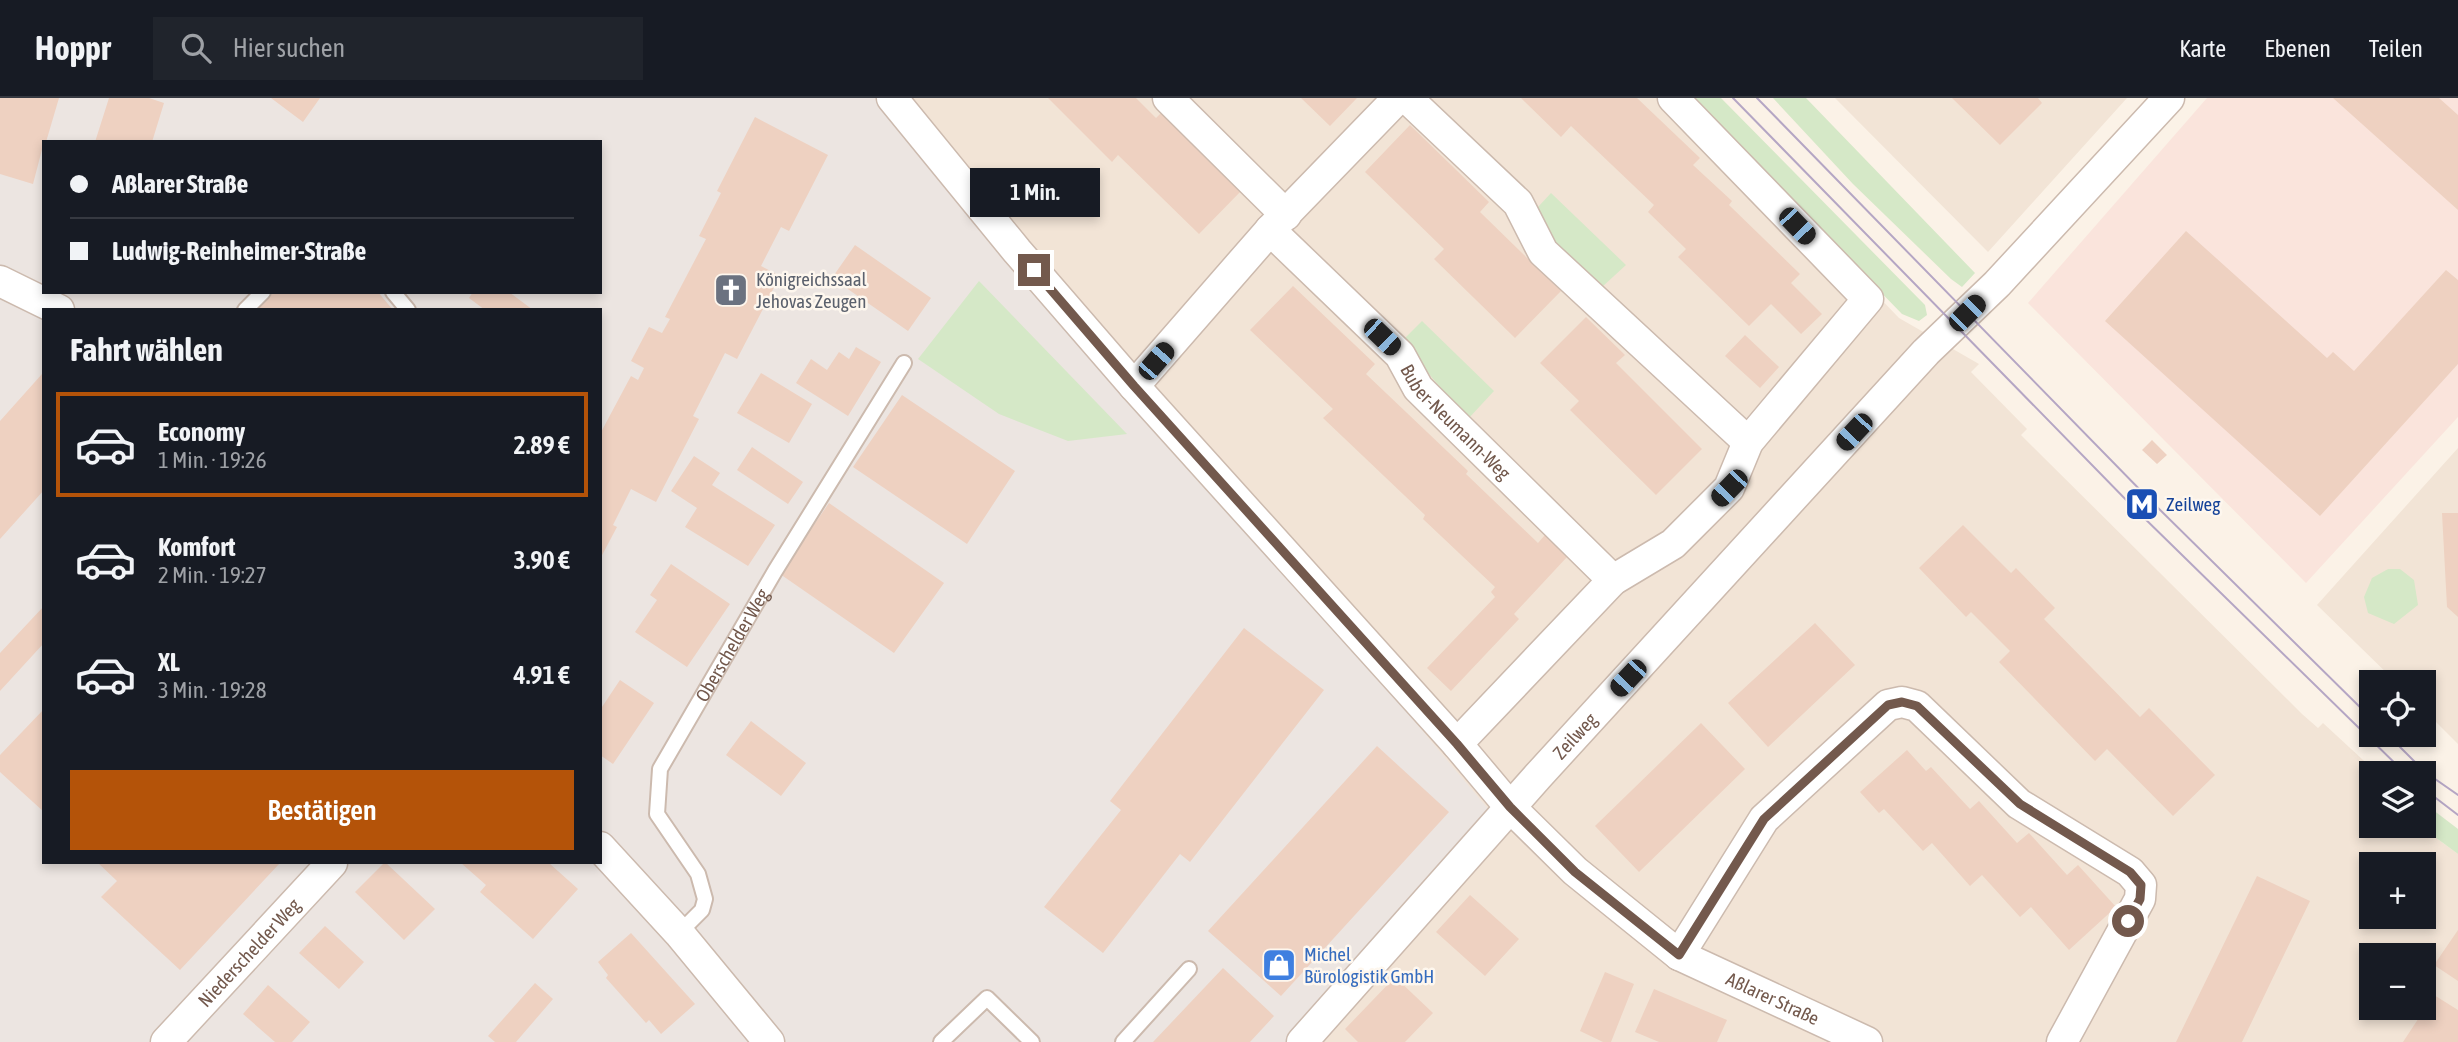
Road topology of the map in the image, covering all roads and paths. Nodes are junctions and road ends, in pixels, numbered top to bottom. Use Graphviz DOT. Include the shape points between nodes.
graph roads {
  1 [pos="892,98"];
  2 [pos="1168,98"];
  3 [pos="1398,98"];
  4 [pos="1407,98"];
  5 [pos="1673,98"];
  6 [pos="2169,98"];
  7 [pos="1278,222"];
  8 [pos="0,281"];
  9 [pos="261,294"];
  10 [pos="395,294"];
  11 [pos="55,308"];
  12 [pos="248,308"];
  13 [pos="406,308"];
  14 [pos="904,363"];
  15 [pos="1134,386"];
  16 [pos="1748,442"];
  17 [pos="1613,580"];
  18 [pos="1457,744"];
  19 [pos="1510,807"];
  20 [pos="602,849"];
  21 [pos="331,864"];
  22 [pos="679,933"];
  23 [pos="1679,955"];
  24 [pos="1189,969"];
  25 [pos="166,1042"];
  26 [pos="769,1042"];
  27 [pos="941,1042"];
  28 [pos="1032,1042"];
  29 [pos="1123,1042"];
  30 [pos="1302,1042"];
  31 [pos="1867,1042"];
  32 [pos="2062,1042"];
  1 -- 15 [label="street, Aßlarer Straße"];
  2 -- 7 [label="street, Buber-Neumann-Weg"];
  3 -- 7 [label="street"];
  4 -- 16 [label="street" via="1518,203 1543,252"];
  5 -- 16 [label="street" via="1868,299"];
  6 -- 19 [label="street, Zeilweg" via="1997,284 1926,352"];
  7 -- 15 [label="street"];
  7 -- 17 [label="street, Buber-Neumann-Weg" via="1400,355 1418,387"];
  8 -- 11 [label="street"];
  9 -- 12 [label="lane"];
  10 -- 13 [label="lane"];
  14 -- 22 [label="lane, Oberschelder Weg" via="660,769 657,814 698,874 705,899 702,909"];
  15 -- 18 [label="street, Aßlarer Straße"];
  16 -- 17 [label="street" via="1729,488 1673,544"];
  17 -- 18 [label="street"];
  18 -- 19 [label="street, Aßlarer Straße"];
  19 -- 23 [label="street, Aßlarer Straße" via="1575,872"];
  19 -- 30 [label="street, Zeilweg"];
  20 -- 22 [label="street"];
  21 -- 25 [label="street, Niederschelder Weg"];
  22 -- 26 [label="street"];
  23 -- 31 [label="street, Aßlarer Straße"];
  23 -- 32 [label="street" via="1764,819 1888,705 1902,702 1917,706 2020,804 2130,872 2141,885 2140,899"];
  24 -- 29 [label="lane"];
  27 -- 28 [label="lane" via="987,998"];
}
